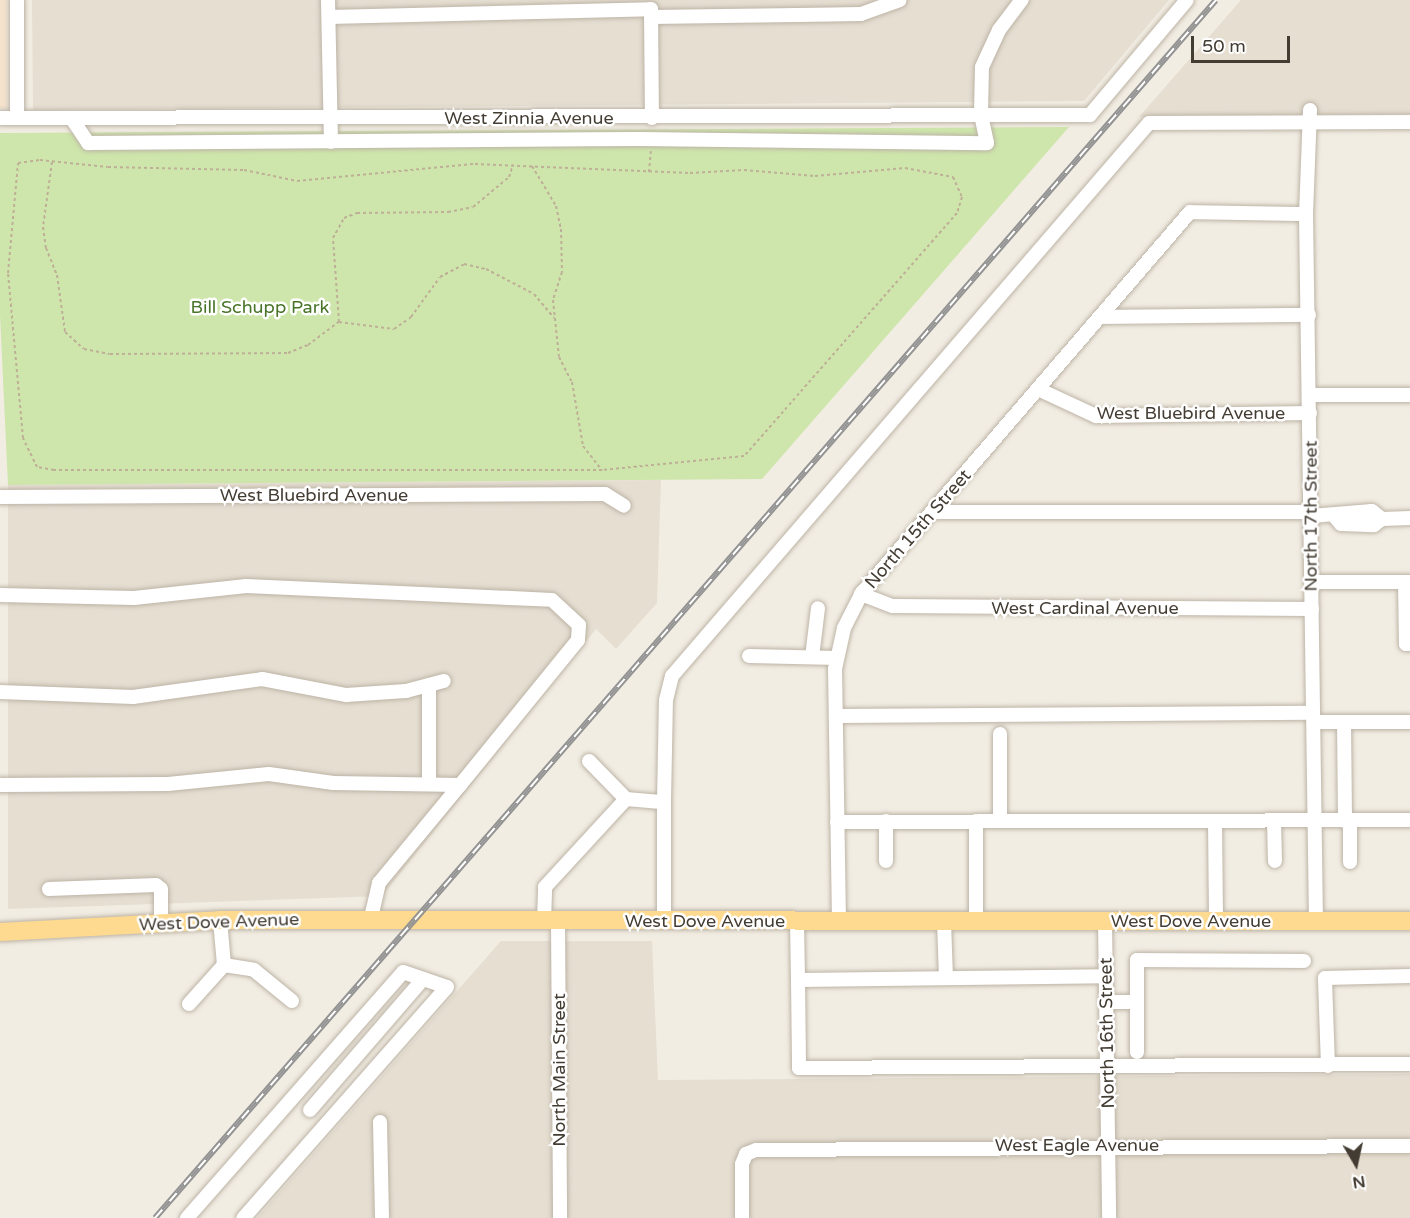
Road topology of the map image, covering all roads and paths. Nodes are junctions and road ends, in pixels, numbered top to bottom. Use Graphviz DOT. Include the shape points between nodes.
graph roads {
  1 [pos="17,0"];
  2 [pos="328,0"];
  3 [pos="900,0"];
  4 [pos="1022,0"];
  5 [pos="1187,0"];
  6 [pos="651,9"];
  7 [pos="329,17"];
  8 [pos="981,114"];
  9 [pos="1310,116"];
  10 [pos="0,118"];
  11 [pos="17,118"];
  12 [pos="652,118"];
  13 [pos="72,119"];
  14 [pos="330,120"];
  15 [pos="1410,122"];
  16 [pos="652,139"];
  17 [pos="331,142"];
  18 [pos="52,162"];
  19 [pos="514,165"];
  20 [pos="531,165"];
  21 [pos="649,172"];
  22 [pos="1306,214"];
  23 [pos="1309,315"];
  24 [pos="1103,316"];
  25 [pos="554,318"];
  26 [pos="339,322"];
  27 [pos="1040,390"];
  28 [pos="1310,395"];
  29 [pos="1410,395"];
  30 [pos="1310,413"];
  31 [pos="602,470"];
  32 [pos="0,497"];
  33 [pos="624,506"];
  34 [pos="933,512"];
  35 [pos="1311,514"];
  36 [pos="1410,518"];
  37 [pos="1312,582"];
  38 [pos="1407,582"];
  39 [pos="861,594"];
  40 [pos="0,595"];
  41 [pos="818,608"];
  42 [pos="1312,609"];
  43 [pos="1410,644"];
  44 [pos="749,656"];
  45 [pos="812,657"];
  46 [pos="837,658"];
  47 [pos="444,681"];
  48 [pos="429,685"];
  49 [pos="0,692"];
  50 [pos="836,716"];
  51 [pos="1314,718"];
  52 [pos="1344,722"];
  53 [pos="1410,722"];
  54 [pos="1000,734"];
  55 [pos="589,761"];
  56 [pos="429,782"];
  57 [pos="0,785"];
  58 [pos="460,785"];
  59 [pos="626,799"];
  60 [pos="664,802"];
  61 [pos="1410,820"];
  62 [pos="886,821"];
  63 [pos="976,821"];
  64 [pos="1000,821"];
  65 [pos="1215,821"];
  66 [pos="1274,821"];
  67 [pos="1315,821"];
  68 [pos="1347,821"];
  69 [pos="837,822"];
  70 [pos="886,861"];
  71 [pos="1275,861"];
  72 [pos="1350,862"];
  73 [pos="49,889"];
  74 [pos="371,919"];
  75 [pos="220,920"];
  76 [pos="551,921"];
  77 [pos="664,921"];
  78 [pos="838,921"];
  79 [pos="944,921"];
  80 [pos="976,921"];
  81 [pos="1105,921"];
  82 [pos="1410,921"];
  83 [pos="797,922"];
  84 [pos="1216,922"];
  85 [pos="1316,922"];
  86 [pos="161,923"];
  87 [pos="0,933"];
  88 [pos="1304,961"];
  89 [pos="224,965"];
  90 [pos="1106,976"];
  91 [pos="1410,976"];
  92 [pos="946,977"];
  93 [pos="423,979"];
  94 [pos="798,980"];
  95 [pos="292,1001"];
  96 [pos="1106,1002"];
  97 [pos="1137,1002"];
  98 [pos="189,1004"];
  99 [pos="1137,1052"];
  100 [pos="1410,1064"];
  101 [pos="1107,1066"];
  102 [pos="1328,1066"];
  103 [pos="295,1096"];
  104 [pos="310,1110"];
  105 [pos="380,1122"];
  106 [pos="326,1123"];
  107 [pos="1109,1144"];
  108 [pos="1410,1146"];
  109 [pos="187,1218"];
  110 [pos="243,1218"];
  111 [pos="382,1218"];
  112 [pos="560,1218"];
  113 [pos="742,1218"];
  114 [pos="1109,1218"];
  1 -- 11 [label="street"];
  2 -- 7 [label="street"];
  3 -- 6 [label="street" via="861,14"];
  4 -- 8 [label="street" via="999,30 982,67"];
  5 -- 8 [label="street, West Zinnia Avenue" via="1090,115"];
  6 -- 7 [label="street"];
  6 -- 12 [label="street"];
  7 -- 14 [label="street"];
  8 -- 12 [label="street, West Zinnia Avenue"];
  8 -- 16 [label="street" via="987,143"];
  9 -- 15 [label="street"];
  9 -- 22 [label="street, North 17th Street"];
  9 -- 60 [label="street" via="1149,123 672,676 666,700"];
  10 -- 11 [label="street, West Zinnia Avenue"];
  11 -- 13 [label="street, West Zinnia Avenue"];
  12 -- 14 [label="street, West Zinnia Avenue"];
  13 -- 14 [label="street, West Zinnia Avenue"];
  13 -- 17 [label="street" via="88,143"];
  14 -- 17 [label="street"];
  16 -- 17 [label="street"];
  16 -- 21 [label="path"];
  18 -- 19 [label="path" via="244,170 297,181"];
  18 -- 26 [label="path" via="43,227 46,248 57,275 65,332 84,349 110,354 267,355 308,345"];
  18 -- 31 [label="path" via="18,164 8,273 23,438 37,467"];
  19 -- 20 [label="path"];
  19 -- 26 [label="path" via="509,177 473,207 448,212 357,213 344,218 333,238"];
  20 -- 21 [label="path"];
  20 -- 25 [label="path" via="556,206 561,229 562,272 553,300"];
  21 -- 31 [label="path" via="744,170 815,176 927,170 953,177 962,197 957,213 744,456"];
  22 -- 23 [label="street, North 17th Street"];
  22 -- 24 [label="street, North 15th Street" via="1190,212"];
  23 -- 24 [label="street"];
  23 -- 28 [label="street, North 17th Street"];
  24 -- 27 [label="street, North 15th Street"];
  25 -- 26 [label="path" via="534,294 464,264 440,277 411,317 394,329"];
  25 -- 31 [label="path" via="559,357 572,382 583,446"];
  27 -- 30 [label="street, West Bluebird Avenue" via="1096,416"];
  27 -- 34 [label="street, North 15th Street"];
  28 -- 29 [label="street"];
  28 -- 30 [label="street, North 17th Street"];
  30 -- 35 [label="street, North 17th Street"];
  32 -- 33 [label="street, West Bluebird Avenue" via="605,494"];
  34 -- 35 [label="street"];
  34 -- 39 [label="street, North 15th Street"];
  35 -- 36 [label="street" via="1335,517 1341,524 1374,525 1382,519"];
  35 -- 37 [label="street, North 17th Street"];
  37 -- 38 [label="street"];
  37 -- 42 [label="street, North 17th Street"];
  38 -- 43 [label="street" via="1406,644"];
  39 -- 42 [label="street, West Cardinal Avenue" via="892,606"];
  39 -- 46 [label="street, North 15th Street" via="844,628"];
  40 -- 58 [label="street" via="134,598 246,586 552,600 579,625 578,640"];
  41 -- 45 [label="street"];
  42 -- 51 [label="street, North 17th Street"];
  44 -- 45 [label="street"];
  45 -- 46 [label="street"];
  46 -- 50 [label="street, North 15th Street"];
  47 -- 48 [label="street"];
  48 -- 49 [label="street" via="346,695 262,679 133,698"];
  48 -- 56 [label="street"];
  50 -- 51 [label="street"];
  50 -- 69 [label="street, North 15th Street"];
  51 -- 52 [label="street"];
  51 -- 67 [label="street, North 17th Street"];
  52 -- 53 [label="street"];
  52 -- 68 [label="street"];
  54 -- 64 [label="street"];
  55 -- 59 [label="street"];
  56 -- 57 [label="street" via="333,783 269,774 177,784"];
  56 -- 58 [label="street"];
  58 -- 74 [label="street" via="379,883"];
  59 -- 60 [label="street"];
  59 -- 76 [label="street, North Main Street" via="545,887"];
  60 -- 77 [label="street"];
  61 -- 68 [label="street"];
  62 -- 63 [label="street"];
  62 -- 69 [label="street"];
  62 -- 70 [label="street"];
  63 -- 64 [label="street"];
  63 -- 80 [label="street"];
  64 -- 65 [label="street"];
  65 -- 66 [label="street"];
  65 -- 84 [label="street"];
  66 -- 67 [label="street"];
  66 -- 71 [label="street"];
  67 -- 68 [label="street"];
  67 -- 85 [label="street, North 17th Street"];
  68 -- 72 [label="street"];
  69 -- 78 [label="street, North 15th Street"];
  73 -- 86 [label="street" via="156,885 161,889"];
  74 -- 75 [label="main road, West Dove Avenue"];
  74 -- 76 [label="main road, West Dove Avenue"];
  75 -- 86 [label="main road, West Dove Avenue"];
  75 -- 89 [label="street"];
  76 -- 77 [label="main road, West Dove Avenue"];
  76 -- 112 [label="street, North Main Street"];
  77 -- 83 [label="main road, West Dove Avenue"];
  78 -- 79 [label="main road, West Dove Avenue"];
  78 -- 83 [label="main road, West Dove Avenue"];
  79 -- 80 [label="main road, West Dove Avenue"];
  79 -- 92 [label="street"];
  80 -- 81 [label="main road, West Dove Avenue"];
  81 -- 84 [label="main road, West Dove Avenue"];
  81 -- 90 [label="street, North 16th Street"];
  82 -- 85 [label="main road, West Dove Avenue"];
  83 -- 94 [label="street"];
  84 -- 85 [label="main road, West Dove Avenue"];
  86 -- 87 [label="main road, West Dove Avenue"];
  88 -- 97 [label="street" via="1137,960"];
  89 -- 95 [label="street" via="254,970"];
  89 -- 98 [label="street"];
  90 -- 92 [label="street"];
  90 -- 96 [label="street, North 16th Street"];
  91 -- 102 [label="street" via="1325,978"];
  92 -- 94 [label="street"];
  93 -- 103 [label="street" via="403,972"];
  93 -- 104 [label="street"];
  93 -- 106 [label="street" via="447,987"];
  94 -- 101 [label="street" via="800,1068"];
  96 -- 97 [label="street"];
  96 -- 101 [label="street, North 16th Street"];
  97 -- 99 [label="street"];
  100 -- 102 [label="street"];
  101 -- 102 [label="street"];
  101 -- 107 [label="street, North 16th Street"];
  103 -- 104 [label="street"];
  103 -- 109 [label="street"];
  104 -- 106 [label="street"];
  105 -- 111 [label="street"];
  106 -- 110 [label="street"];
  107 -- 108 [label="street, West Eagle Avenue"];
  107 -- 113 [label="street, West Eagle Avenue" via="764,1149 746,1154"];
  107 -- 114 [label="street, North 16th Street"];
}
